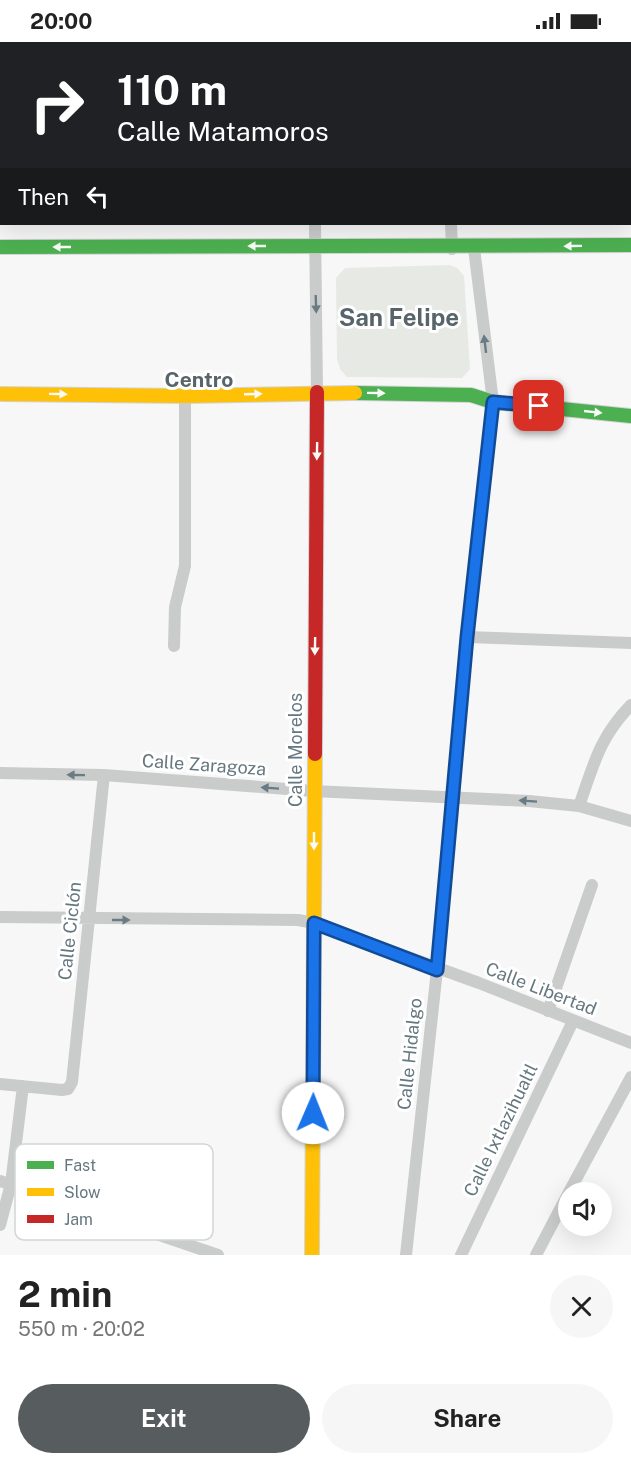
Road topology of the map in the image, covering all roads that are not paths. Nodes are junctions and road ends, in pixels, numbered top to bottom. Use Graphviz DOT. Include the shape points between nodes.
graph roads {
  1 [pos="315,225"];
  2 [pos="451,225"];
  3 [pos="631,245"];
  4 [pos="315,246"];
  5 [pos="0,247"];
  6 [pos="474,248"];
  7 [pos="452,249"];
  8 [pos="317,392"];
  9 [pos="0,393"];
  10 [pos="185,396"];
  11 [pos="493,402"];
  12 [pos="631,416"];
  13 [pos="467,637"];
  14 [pos="631,643"];
  15 [pos="174,646"];
  16 [pos="631,705"];
  17 [pos="0,773"];
  18 [pos="104,776"];
  19 [pos="313,791"];
  20 [pos="453,798"];
  21 [pos="582,807"];
  22 [pos="631,821"];
  23 [pos="592,885"];
  24 [pos="0,916"];
  25 [pos="89,920"];
  26 [pos="314,923"];
  27 [pos="437,970"];
  28 [pos="547,1010"];
  29 [pos="573,1020"];
  30 [pos="631,1043"];
  31 [pos="631,1077"];
  32 [pos="0,1084"];
  33 [pos="23,1086"];
  34 [pos="575,1182"];
  35 [pos="5,1183"];
  36 [pos="558,1214"];
  37 [pos="0,1225"];
  38 [pos="174,1240"];
  39 [pos="219,1255"];
  40 [pos="312,1255"];
  41 [pos="406,1255"];
  42 [pos="461,1255"];
  43 [pos="536,1255"];
  1 -- 4 [label="street, Calle Morelos"];
  2 -- 7 [label="street"];
  3 -- 6 [label="street, one-way"];
  4 -- 5 [label="street, one-way"];
  4 -- 7 [label="street"];
  4 -- 8 [label="street, Calle Morelos, one-way"];
  6 -- 7 [label="street"];
  11 -- 6 [label="street, Calle Hidalgo, one-way"];
  10 -- 8 [label="street, one-way"];
  8 -- 11 [label="street, one-way" via="471,395"];
  8 -- 19 [label="street, Calle Morelos, one-way"];
  9 -- 10 [label="street, one-way"];
  10 -- 15 [label="street" via="185,566 175,607"];
  11 -- 12 [label="street, one-way"];
  11 -- 13 [label="street, Calle Hidalgo"];
  13 -- 14 [label="street"];
  13 -- 20 [label="street, Calle Hidalgo"];
  16 -- 21 [label="street" via="612,724 601,743"];
  18 -- 17 [label="street, Calle Zaragoza, one-way"];
  19 -- 18 [label="street, Calle Zaragoza, one-way"];
  18 -- 25 [label="street, Calle Ciclón"];
  19 -- 20 [label="street, Calle Zaragoza"];
  19 -- 26 [label="street, Calle Morelos, one-way"];
  21 -- 20 [label="street, Calle Zaragoza, one-way"];
  20 -- 27 [label="street, Calle Hidalgo"];
  21 -- 22 [label="street, Calle Zaragoza"];
  23 -- 28 [label="street"];
  24 -- 25 [label="street, Calle Libertad"];
  25 -- 26 [label="street, Calle Libertad, one-way"];
  25 -- 33 [label="street, Calle Ciclón" via="72,1082 68,1089"];
  26 -- 27 [label="street, Calle Libertad"];
  26 -- 40 [label="street, Calle Morelos"];
  27 -- 28 [label="street, Calle Libertad"];
  27 -- 41 [label="street, Calle Hidalgo"];
  28 -- 29 [label="street, Calle Libertad"];
  29 -- 30 [label="street, Calle Libertad"];
  29 -- 42 [label="street, Calle Ixtlazihualtl"];
  31 -- 34 [label="street"];
  32 -- 33 [label="street"];
  33 -- 35 [label="street"];
  35 -- 37 [label="street"];
  36 -- 43 [label="street"];
  38 -- 39 [label="street"];
}
